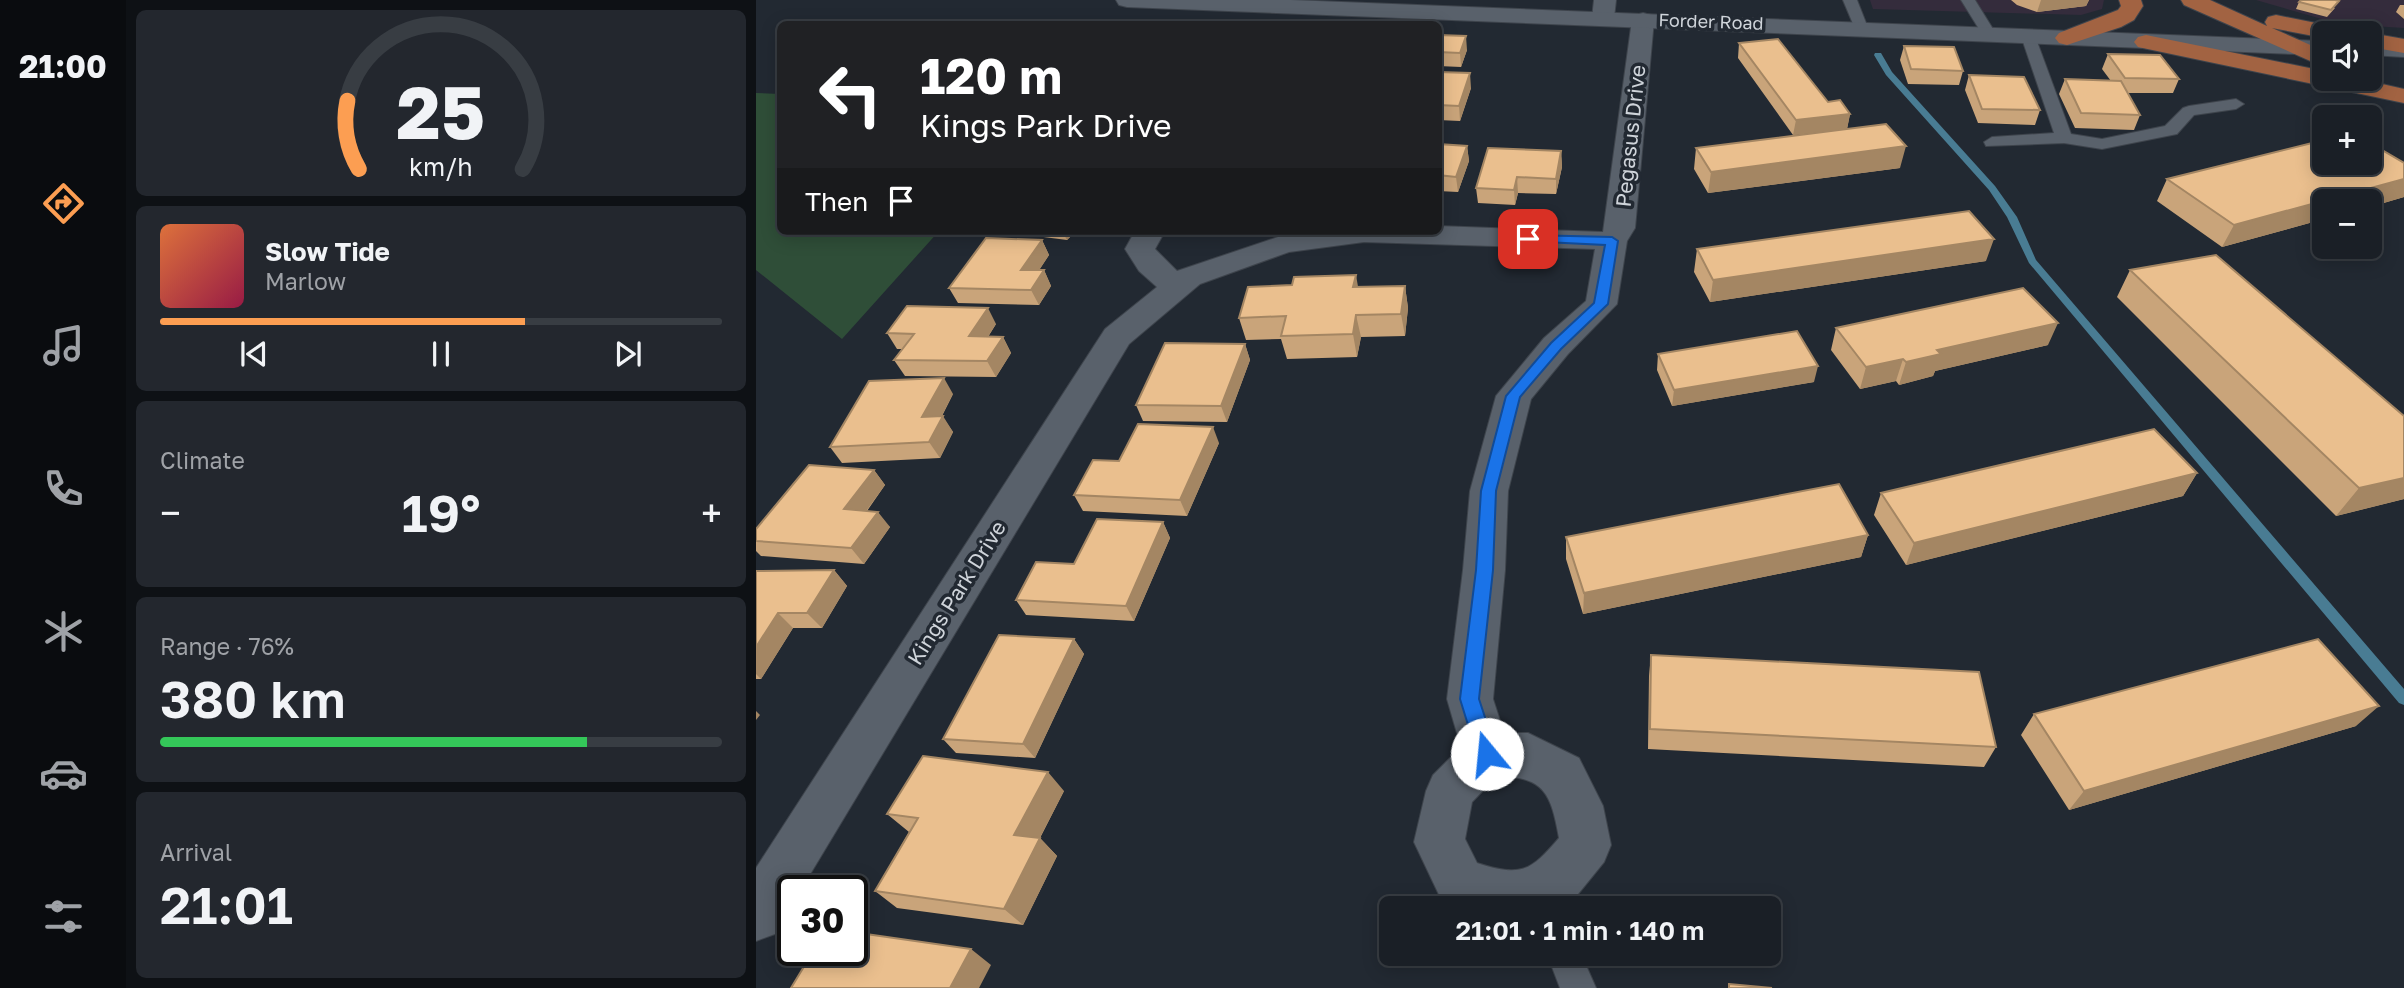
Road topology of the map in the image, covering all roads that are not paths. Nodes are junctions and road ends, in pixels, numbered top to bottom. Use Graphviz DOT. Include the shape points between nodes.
graph roads {
  1 [pos="1128,0"];
  2 [pos="1850,0"];
  3 [pos="1968,0"];
  4 [pos="2130,0"];
  5 [pos="2201,4"];
  6 [pos="1604,9"];
  7 [pos="1643,20"];
  8 [pos="1861,28"];
  9 [pos="2312,28"];
  10 [pos="1989,34"];
  11 [pos="2028,36"];
  12 [pos="2067,38"];
  13 [pos="2146,42"];
  14 [pos="2382,43"];
  15 [pos="2295,47"];
  16 [pos="2312,47"];
  17 [pos="2382,48"];
  18 [pos="2404,48"];
  19 [pos="2312,55"];
  20 [pos="2312,75"];
  21 [pos="2382,86"];
  22 [pos="2382,91"];
  23 [pos="2404,96"];
  24 [pos="2236,104"];
  25 [pos="2064,138"];
  26 [pos="1992,142"];
  27 [pos="1148,235"];
  28 [pos="1349,235"];
  29 [pos="1426,235"];
  30 [pos="1612,241"];
  31 [pos="1244,243"];
  32 [pos="1176,287"];
  33 [pos="1487,754"];
  34 [pos="1499,896"];
  35 [pos="1543,896"];
  36 [pos="756,915"];
  37 [pos="1569,966"];
  38 [pos="1578,988"];
  1 -- 6 [label="street, Forder Road"];
  2 -- 8 [label="lane"];
  3 -- 10 [label="lane"];
  4 -- 12 [label="main road" via="2126,15"];
  5 -- 9 [label="main road"];
  5 -- 15 [label="main road"];
  6 -- 7 [label="street, Forder Road"];
  7 -- 8 [label="street, Forder Road"];
  7 -- 30 [label="street, Pegasus Drive" via="1620,228"];
  8 -- 10 [label="street, Forder Road"];
  10 -- 11 [label="street, Forder Road"];
  11 -- 12 [label="street, Forder Road"];
  11 -- 25 [label="lane"];
  12 -- 13 [label="street, Forder Road"];
  13 -- 15 [label="street, Forder Road"];
  13 -- 20 [label="main road"];
  14 -- 18 [label="main road"];
  15 -- 16 [label="street, Forder Road"];
  15 -- 19 [label="main road"];
  17 -- 18 [label="street"];
  21 -- 23 [label="main road"];
  22 -- 23 [label="main road"];
  24 -- 25 [label="lane" via="2189,111 2171,130 2102,144"];
  25 -- 26 [label="lane"];
  27 -- 32 [label="street" via="1140,249"];
  28 -- 31 [label="street, Kings Park Drive" via="1284,244"];
  29 -- 30 [label="street, Kings Park Drive"];
  30 -- 33 [label="street, Pegasus Drive" via="1601,304 1556,346 1514,396 1489,491 1470,699"];
  31 -- 32 [label="street, Kings Park Drive"];
  32 -- 36 [label="street, Kings Park Drive" via="1117,337"];
  33 -- 34 [label="street" via="1450,791 1439,842 1460,883"];
  33 -- 35 [label="street" via="1528,755 1562,774 1578,806 1586,845"];
  37 -- 38 [label="lane"];
}
